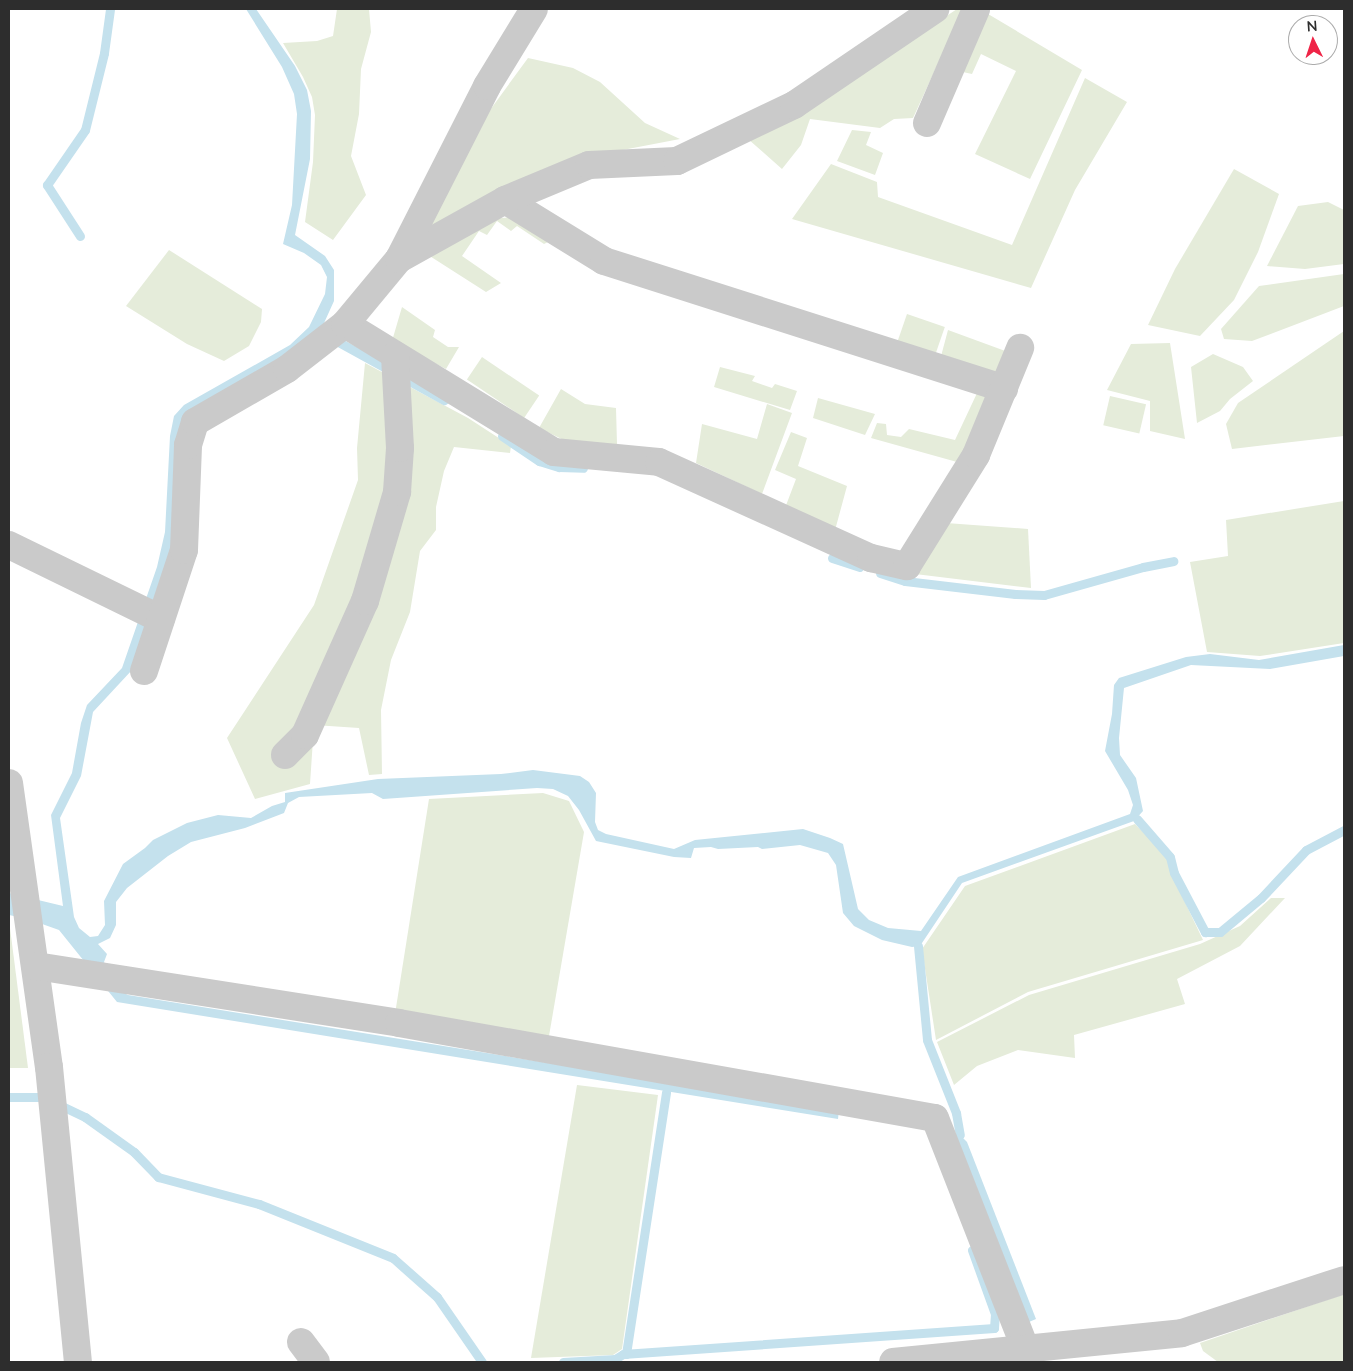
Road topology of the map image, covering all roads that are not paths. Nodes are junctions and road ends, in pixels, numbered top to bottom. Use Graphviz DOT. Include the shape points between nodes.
graph roads {
  1 [pos="534,9"];
  2 [pos="935,9"];
  3 [pos="976,9"];
  4 [pos="927,123"];
  5 [pos="506,200"];
  6 [pos="399,259"];
  7 [pos="345,324"];
  8 [pos="1020,348"];
  9 [pos="395,355"];
  10 [pos="1004,389"];
  11 [pos="9,544"];
  12 [pos="161,619"];
  13 [pos="144,670"];
  14 [pos="284,755"];
  15 [pos="9,783"];
  16 [pos="36,966"];
  17 [pos="1344,1280"];
  18 [pos="1025,1348"];
  19 [pos="78,1362"];
  20 [pos="893,1362"];
  1 -- 6 [label="street" via="487,86"];
  2 -- 5 [label="street" via="794,105 677,161 589,165"];
  3 -- 4 [label="street"];
  5 -- 6 [label="street"];
  5 -- 10 [label="street" via="604,261"];
  6 -- 7 [label="street"];
  7 -- 9 [label="street"];
  7 -- 12 [label="street" via="287,369 195,422 188,446 184,550"];
  8 -- 10 [label="street"];
  9 -- 10 [label="street" via="554,452 659,462 871,558 907,566 976,455"];
  9 -- 14 [label="street" via="400,448 397,492 365,600 305,735"];
  11 -- 12 [label="street"];
  12 -- 13 [label="street"];
  15 -- 16 [label="street"];
  16 -- 18 [label="street" via="399,1023 934,1118"];
  16 -- 19 [label="street"];
  17 -- 18 [label="street" via="1182,1333"];
  18 -- 20 [label="street"];
}
